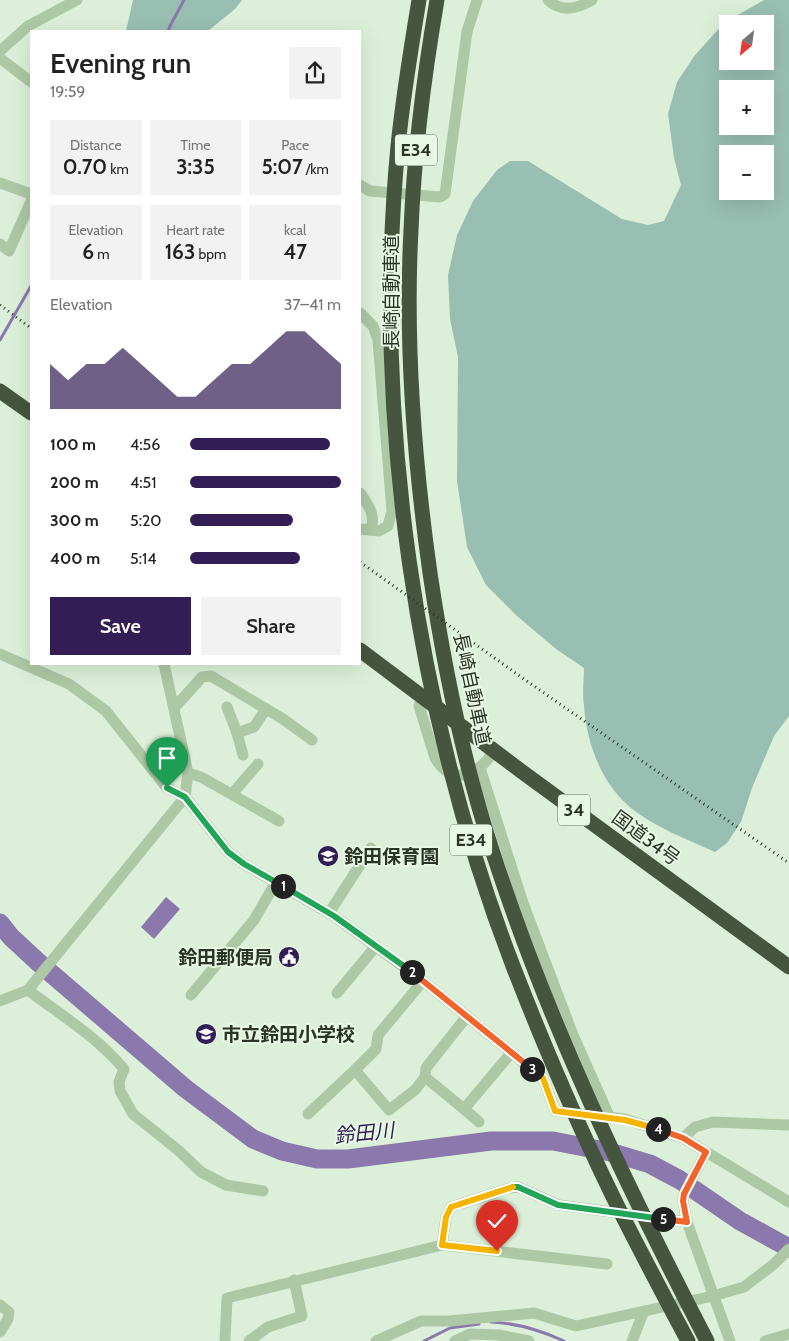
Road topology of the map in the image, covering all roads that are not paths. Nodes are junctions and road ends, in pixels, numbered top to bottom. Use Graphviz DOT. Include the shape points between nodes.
graph roads {
  1 [pos="77,0"];
  2 [pos="419,0"];
  3 [pos="437,0"];
  4 [pos="477,0"];
  5 [pos="548,0"];
  6 [pos="592,0"];
  7 [pos="0,51"];
  8 [pos="0,58"];
  9 [pos="30,81"];
  10 [pos="0,183"];
  11 [pos="365,188"];
  12 [pos="30,194"];
  13 [pos="30,203"];
  14 [pos="0,244"];
  15 [pos="361,314"];
  16 [pos="0,390"];
  17 [pos="30,412"];
  18 [pos="361,494"];
  19 [pos="365,530"];
  20 [pos="361,651"];
  21 [pos="0,654"];
  22 [pos="164,665"];
  23 [pos="424,697"];
  24 [pos="175,707"];
  25 [pos="227,707"];
  26 [pos="266,709"];
  27 [pos="237,733"];
  28 [pos="312,740"];
  29 [pos="494,751"];
  30 [pos="243,755"];
  31 [pos="258,764"];
  32 [pos="480,768"];
  33 [pos="188,773"];
  34 [pos="232,794"];
  35 [pos="185,797"];
  36 [pos="279,821"];
  37 [pos="371,848"];
  38 [pos="276,882"];
  39 [pos="329,913"];
  40 [pos="376,946"];
  41 [pos="789,967"];
  42 [pos="423,980"];
  43 [pos="30,988"];
  44 [pos="337,993"];
  45 [pos="191,995"];
  46 [pos="0,1001"];
  47 [pos="467,1016"];
  48 [pos="511,1053"];
  49 [pos="355,1070"];
  50 [pos="425,1077"];
  51 [pos="464,1109"];
  52 [pos="308,1114"];
  53 [pos="610,1118"];
  54 [pos="479,1122"];
  55 [pos="789,1125"];
  56 [pos="683,1138"];
  57 [pos="704,1156"];
  58 [pos="263,1191"];
  59 [pos="789,1202"];
  60 [pos="687,1222"];
  61 [pos="442,1245"];
  62 [pos="789,1249"];
  63 [pos="606,1264"];
  64 [pos="294,1280"];
  65 [pos="713,1296"];
  66 [pos="0,1305"];
  67 [pos="644,1311"];
  68 [pos="0,1332"];
  69 [pos="789,1334"];
  70 [pos="225,1341"];
  71 [pos="249,1341"];
  72 [pos="376,1341"];
  73 [pos="455,1341"];
  74 [pos="528,1341"];
  75 [pos="632,1341"];
  76 [pos="688,1341"];
  77 [pos="707,1341"];
  78 [pos="730,1341"];
  79 [pos="765,1341"];
  1 -- 7 [label="street" via="28,26"];
  2 -- 76 [label="highway, 長崎自動車道 / E34" via="398,147 392,301 396,430 404,520 420,626 445,748 476,857 512,965 574,1113 623,1217"];
  3 -- 77 [label="highway, 長崎自動車道 / E34" via="416,149 410,231 413,428 422,518 438,623 462,744 492,851 530,959 593,1112"];
  4 -- 11 [label="street" via="467,32 445,194 440,197"];
  5 -- 6 [label="street" via="564,8 580,7"];
  8 -- 9 [label="street"];
  10 -- 12 [label="street"];
  13 -- 14 [label="street" via="10,251"];
  15 -- 19 [label="street" via="373,326 378,340 392,510 388,526 379,531"];
  16 -- 17 [label="highway"];
  18 -- 19 [label="street" via="370,508 373,525"];
  20 -- 23 [label="highway, 国道34号 / 34"];
  21 -- 35 [label="street" via="69,684 106,711 167,788"];
  22 -- 24 [label="street"];
  23 -- 29 [label="highway, 国道34号 / 34"];
  23 -- 32 [label="street" via="419,706 439,765 459,776"];
  24 -- 26 [label="street" via="202,677 211,676"];
  24 -- 33 [label="street"];
  25 -- 27 [label="street"];
  26 -- 27 [label="street" via="254,727"];
  26 -- 28 [label="street"];
  27 -- 30 [label="street"];
  29 -- 32 [label="street"];
  29 -- 41 [label="highway, 国道34号 / 34"];
  31 -- 34 [label="street"];
  32 -- 53 [label="street" via="526,912"];
  33 -- 34 [label="street"];
  33 -- 35 [label="street"];
  34 -- 36 [label="street"];
  35 -- 38 [label="street" via="228,852"];
  35 -- 43 [label="street"];
  37 -- 39 [label="street"];
  38 -- 39 [label="street"];
  38 -- 45 [label="street" via="254,920"];
  39 -- 40 [label="street"];
  40 -- 42 [label="street"];
  40 -- 44 [label="street"];
  42 -- 47 [label="street"];
  42 -- 49 [label="street" via="378,1035 376,1049"];
  43 -- 46 [label="street"];
  43 -- 58 [label="street" via="115,1058 124,1069 119,1082 120,1091 134,1114 201,1172 226,1185"];
  47 -- 48 [label="street"];
  47 -- 50 [label="street" via="426,1068"];
  48 -- 51 [label="street"];
  48 -- 53 [label="street" via="543,1078 555,1111"];
  49 -- 50 [label="street" via="389,1110 415,1090"];
  49 -- 52 [label="street"];
  50 -- 51 [label="street"];
  51 -- 54 [label="street"];
  53 -- 56 [label="street"];
  55 -- 56 [label="street" via="713,1122 695,1126"];
  56 -- 57 [label="street"];
  57 -- 59 [label="street"];
  57 -- 60 [label="street" via="684,1194"];
  60 -- 61 [label="street" via="558,1205 518,1187 451,1207 446,1217"];
  60 -- 65 [label="street"];
  61 -- 63 [label="street"];
  61 -- 64 [label="street"];
  62 -- 65 [label="street" via="744,1287"];
  64 -- 70 [label="street" via="227,1298"];
  64 -- 71 [label="street" via="302,1316 268,1327"];
  65 -- 67 [label="street"];
  65 -- 78 [label="street"];
  66 -- 68 [label="street" via="9,1312"];
  67 -- 72 [label="street" via="576,1326 534,1313 421,1322"];
  67 -- 75 [label="street"];
  69 -- 79 [label="street"];
  73 -- 74 [label="street" via="470,1334"];
}
